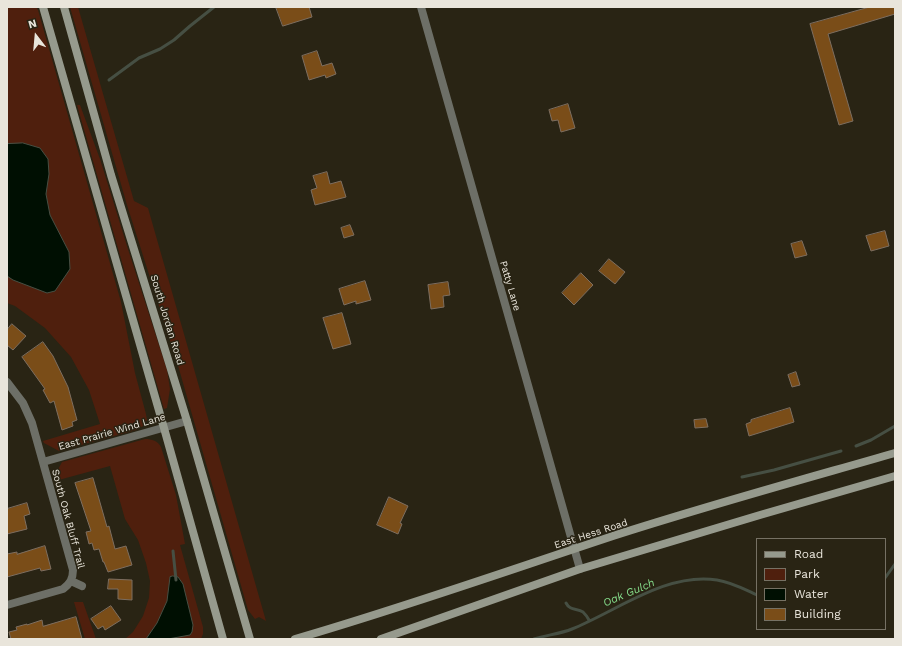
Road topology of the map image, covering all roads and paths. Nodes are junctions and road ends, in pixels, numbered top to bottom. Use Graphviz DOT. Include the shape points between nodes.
graph roads {
  1 [pos="43,7"];
  2 [pos="64,7"];
  3 [pos="421,7"];
  4 [pos="7,382"];
  5 [pos="188,421"];
  6 [pos="164,428"];
  7 [pos="895,453"];
  8 [pos="43,462"];
  9 [pos="895,476"];
  10 [pos="574,549"];
  11 [pos="580,570"];
  12 [pos="71,581"];
  13 [pos="82,586"];
  14 [pos="7,605"];
  15 [pos="223,639"];
  16 [pos="250,639"];
  17 [pos="295,639"];
  18 [pos="381,639"];
  1 -- 6 [label="main road"];
  2 -- 5 [label="main road, South Jordan Road" via="111,175"];
  3 -- 10 [label="street, Patty Lane"];
  4 -- 8 [label="street, South Oak Bluff Trail" via="28,413"];
  5 -- 6 [label="street, East Prairie Wind Lane"];
  5 -- 16 [label="main road, South Jordan Road"];
  6 -- 8 [label="street, East Prairie Wind Lane"];
  6 -- 15 [label="main road"];
  7 -- 10 [label="main road, East Hess Road"];
  8 -- 12 [label="street, South Oak Bluff Trail" via="72,562"];
  9 -- 11 [label="main road"];
  10 -- 11 [label="street, Patty Lane"];
  10 -- 17 [label="main road, East Hess Road"];
  11 -- 18 [label="main road"];
  12 -- 13 [label="street"];
  12 -- 14 [label="street" via="63,589"];
}
